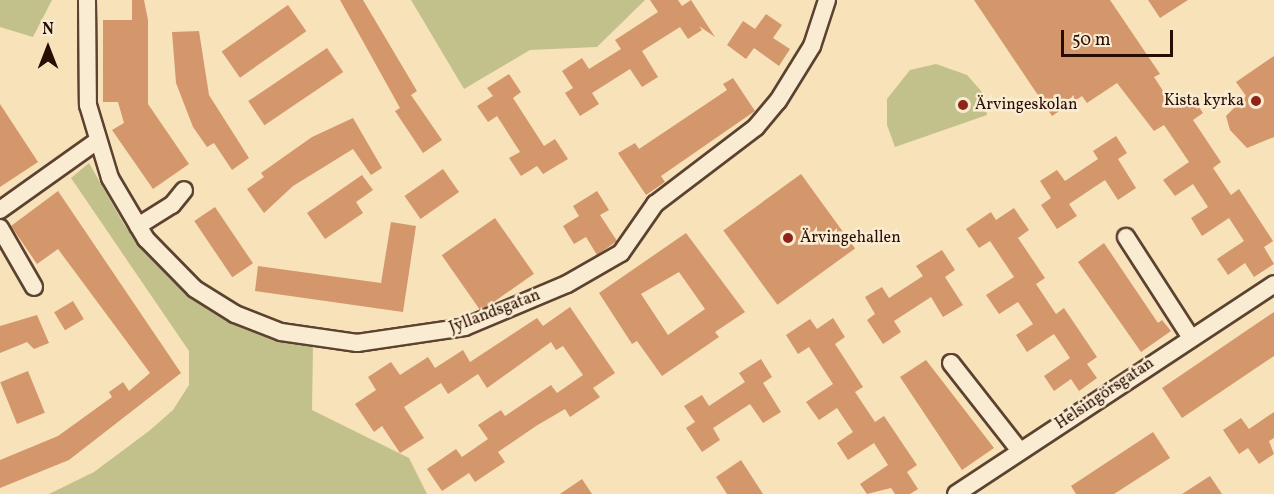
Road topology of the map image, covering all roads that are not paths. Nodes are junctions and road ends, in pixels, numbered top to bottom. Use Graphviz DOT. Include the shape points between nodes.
graph roads {
  1 [pos="87,0"];
  2 [pos="827,0"];
  3 [pos="97,141"];
  4 [pos="183,190"];
  5 [pos="0,210"];
  6 [pos="138,226"];
  7 [pos="0,228"];
  8 [pos="1126,237"];
  9 [pos="1274,284"];
  10 [pos="34,287"];
  11 [pos="1191,338"];
  12 [pos="951,363"];
  13 [pos="1020,451"];
  14 [pos="956,494"];
  1 -- 3 [label="street, Jyllandsgatan" via="88,105"];
  2 -- 6 [label="street, Jyllandsgatan" via="796,76 756,127 655,204 621,253 567,284 465,327 367,343 281,332 235,314 195,289"];
  3 -- 5 [label="street"];
  3 -- 6 [label="street, Jyllandsgatan" via="122,203"];
  4 -- 6 [label="street" via="172,205"];
  7 -- 10 [label="street"];
  8 -- 11 [label="street"];
  9 -- 11 [label="street, Helsingörsgatan"];
  11 -- 13 [label="street, Helsingörsgatan"];
  12 -- 13 [label="street"];
  13 -- 14 [label="street, Helsingörsgatan"];
}
